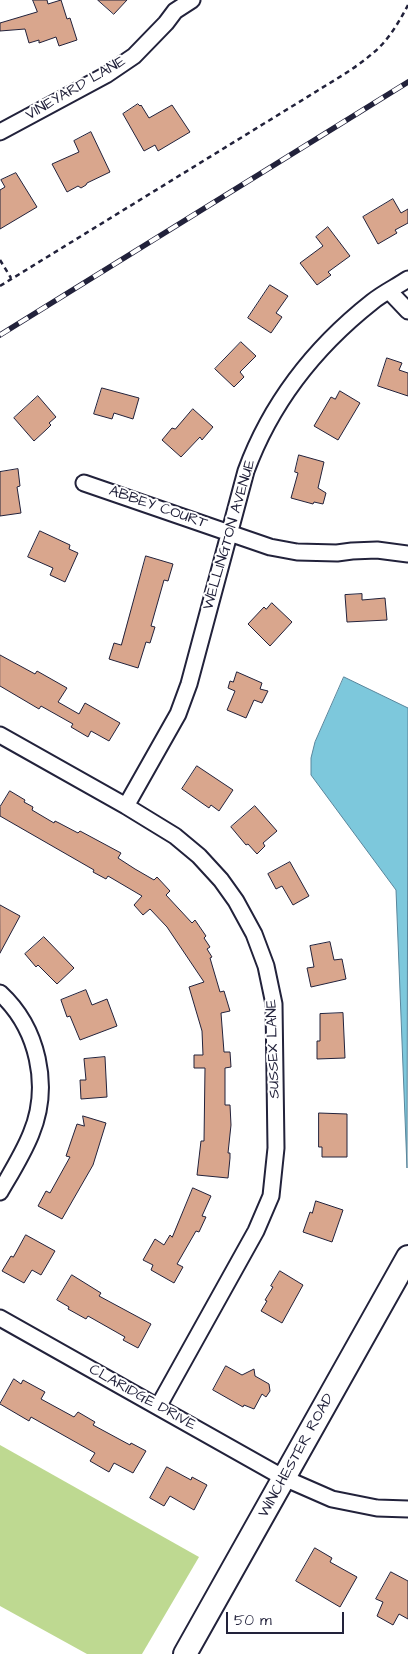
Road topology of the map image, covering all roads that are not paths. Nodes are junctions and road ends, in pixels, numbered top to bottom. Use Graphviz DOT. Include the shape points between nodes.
graph roads {
  1 [pos="192,0"];
  2 [pos="0,132"];
  3 [pos="408,279"];
  4 [pos="389,291"];
  5 [pos="408,311"];
  6 [pos="84,483"];
  7 [pos="229,532"];
  8 [pos="408,554"];
  9 [pos="0,735"];
  10 [pos="126,806"];
  11 [pos="0,993"];
  12 [pos="0,1192"];
  13 [pos="408,1257"];
  14 [pos="0,1318"];
  15 [pos="158,1407"];
  16 [pos="284,1478"];
  17 [pos="408,1509"];
  18 [pos="185,1654"];
  1 -- 2 [label="street, VINEYARD LANE" via="176,11 134,56 106,75"];
  3 -- 4 [label="street, WELLINGTON AVENUE"];
  4 -- 5 [label="street"];
  4 -- 7 [label="street, WELLINGTON AVENUE" via="373,301 320,349 294,380 251,456"];
  6 -- 7 [label="street, ABBEY COURT"];
  7 -- 8 [label="street, ABBEY COURT" via="270,547 297,552 378,550"];
  7 -- 10 [label="street, WELLINGTON AVENUE" via="178,714"];
  9 -- 10 [label="street, SUSSEX LANE"];
  10 -- 15 [label="street, SUSSEX LANE" via="175,836 199,856 226,887 254,934 266,966 274,1004 276,1148 271,1196 256,1231"];
  11 -- 12 [label="street" via="11,1003 29,1033 35,1048 40,1084 40,1101 32,1133"];
  13 -- 16 [label="main road, WINCHESTER ROAD"];
  14 -- 15 [label="street, CLARIDGE DRIVE"];
  15 -- 16 [label="street, CLARIDGE DRIVE"];
  16 -- 17 [label="street, CLARIDGE DRIVE" via="332,1499 376,1508"];
  16 -- 18 [label="main road, WINCHESTER ROAD"];
}
